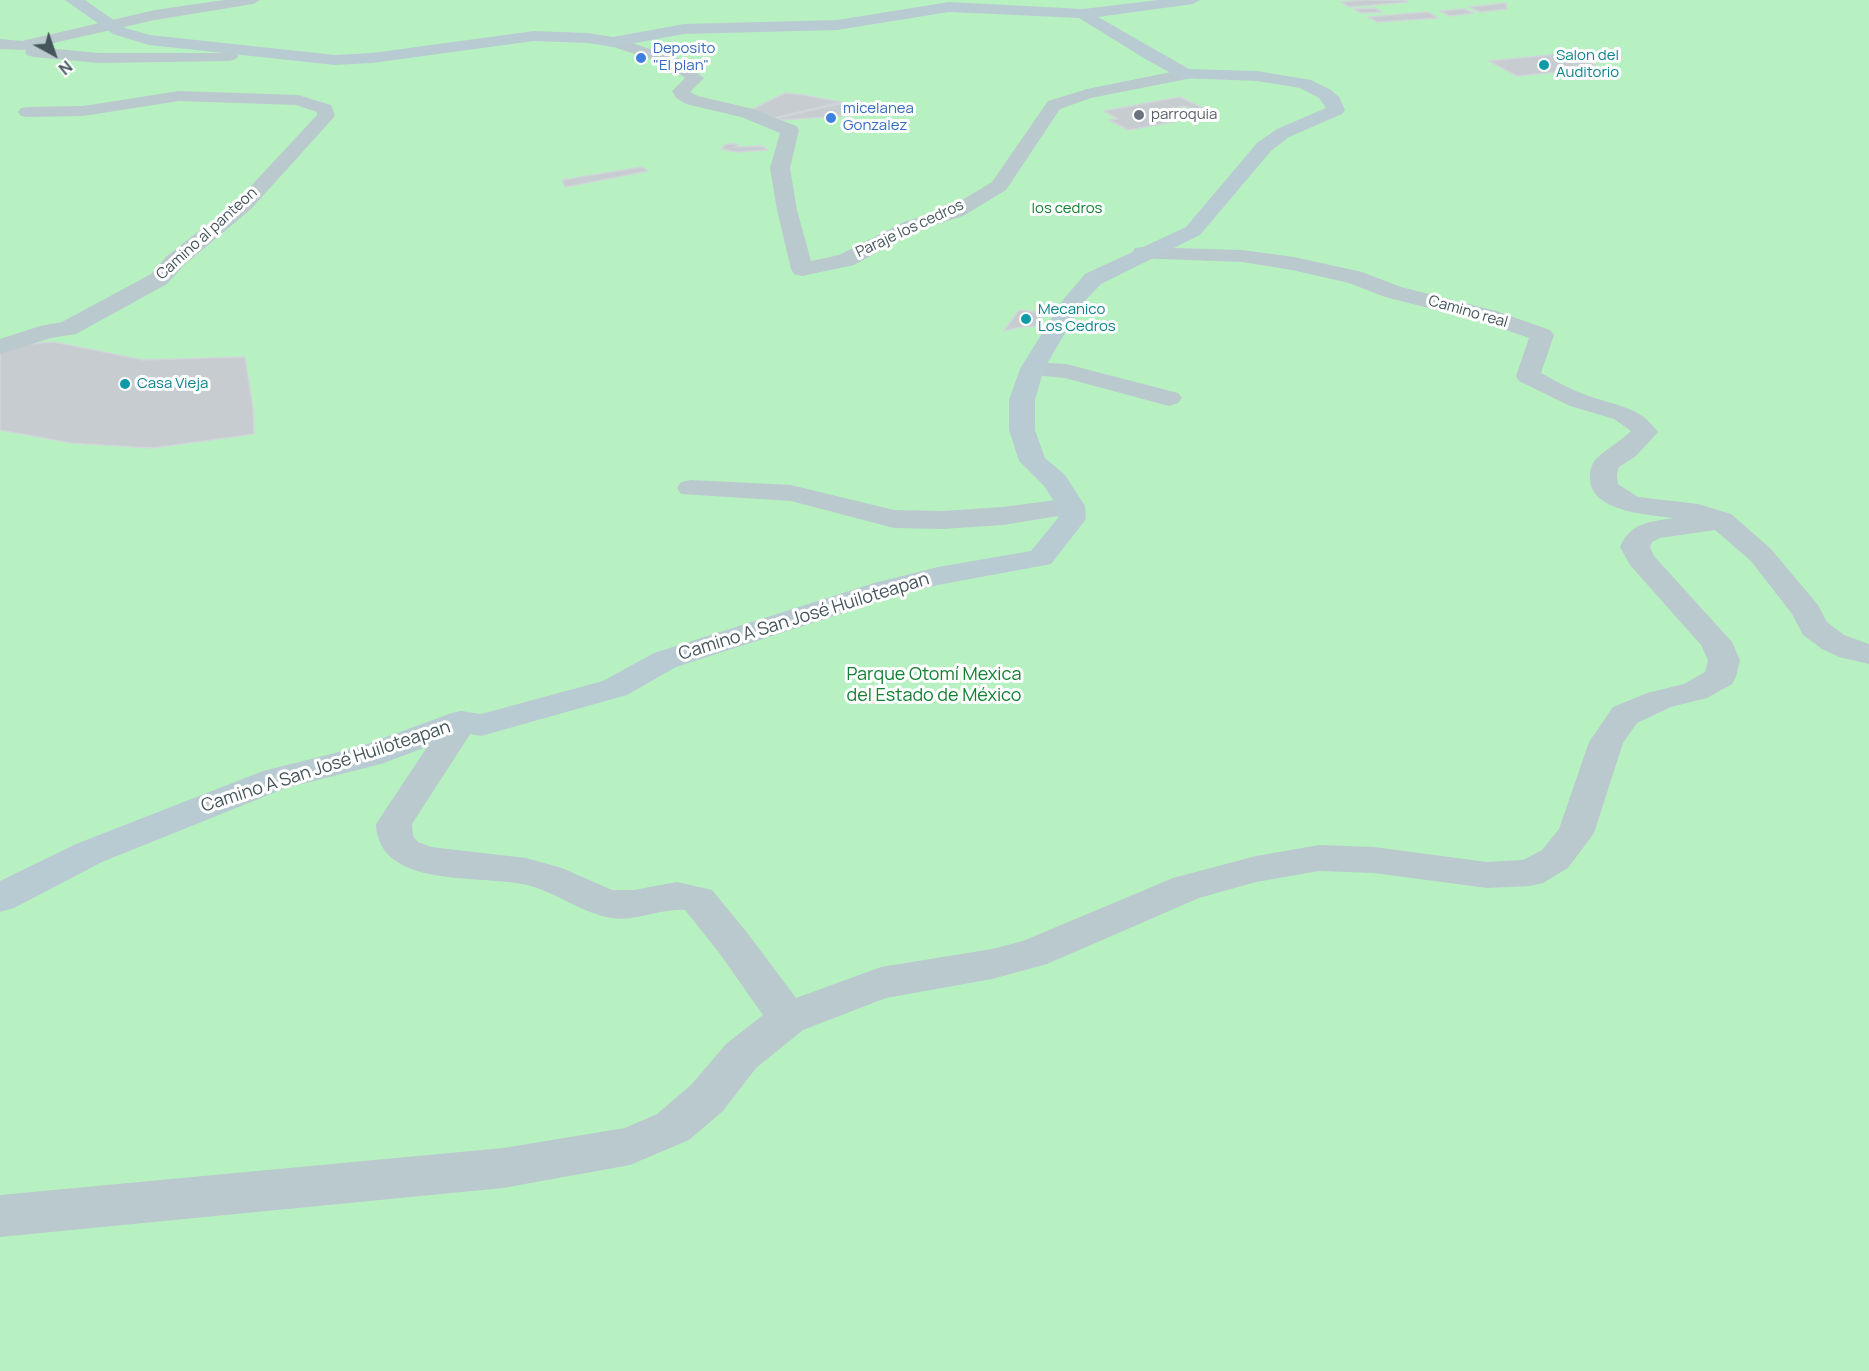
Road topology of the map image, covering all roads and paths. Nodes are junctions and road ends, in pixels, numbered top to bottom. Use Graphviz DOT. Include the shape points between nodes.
graph roads {
  1 [pos="72,0"];
  2 [pos="253,0"];
  3 [pos="1193,0"];
  4 [pos="1083,14"];
  5 [pos="112,24"];
  6 [pos="613,42"];
  7 [pos="0,44"];
  8 [pos="19,47"];
  9 [pos="228,52"];
  10 [pos="0,53"];
  11 [pos="1186,74"];
  12 [pos="179,96"];
  13 [pos="27,112"];
  14 [pos="1143,253"];
  15 [pos="0,347"];
  16 [pos="1032,369"];
  17 [pos="1169,398"];
  18 [pos="691,488"];
  19 [pos="1071,506"];
  20 [pos="1721,520"];
  21 [pos="1869,654"];
  22 [pos="461,722"];
  23 [pos="0,898"];
  24 [pos="788,1018"];
  25 [pos="0,1216"];
  1 -- 5 [label="main road"];
  2 -- 5 [label="street"];
  3 -- 4 [label="main road"];
  4 -- 6 [label="main road" via="950,7 837,25 684,29"];
  4 -- 11 [label="main road"];
  5 -- 8 [label="street"];
  5 -- 9 [label="main road" via="119,31 149,40"];
  6 -- 9 [label="main road" via="534,36 356,60"];
  6 -- 11 [label="street, Paraje los cedros" via="672,61 696,78 681,91 692,100 747,113 790,130 780,168 802,269 846,260 911,226 956,212 999,186 1054,105 1087,94"];
  7 -- 8 [label="street"];
  8 -- 9 [label="street" via="53,55 99,58"];
  8 -- 10 [label="street"];
  9 -- 12 [label="street"];
  11 -- 14 [label="main road" via="1257,76 1305,84 1325,94 1336,110 1283,132 1264,147 1193,231"];
  12 -- 13 [label="street" via="83,111"];
  12 -- 15 [label="street, Camino al panteon" via="298,100 325,109 326,116 244,205 175,261 159,279 68,329 48,331"];
  14 -- 16 [label="main road" via="1093,279 1081,291"];
  14 -- 20 [label="street, Camino real" via="1242,256 1294,264 1354,277 1542,335 1528,376 1581,402 1628,414 1645,432 1607,463 1604,486 1630,504"];
  16 -- 17 [label="street" via="1066,371"];
  16 -- 19 [label="main road" via="1022,400 1022,430 1033,461 1055,481"];
  18 -- 19 [label="street" via="791,493 894,519 1003,516"];
  19 -- 22 [label="main road, Camino A San José Huiloteapan" via="1072,519 1041,558 885,589 665,660 615,688 480,725"];
  20 -- 21 [label="street" via="1761,555 1807,612 1814,628 1850,650"];
  20 -- 24 [label="street" via="1653,530 1639,537 1635,547 1640,559 1716,642 1724,660 1720,677 1695,691 1659,699 1625,715 1606,742 1576,833 1555,859 1530,873 1487,875 1374,860 1319,858 1256,869 1187,888 1034,953 881,983"];
  22 -- 23 [label="main road, Camino A San José Huiloteapan" via="369,756 276,779 168,820 89,853"];
  22 -- 24 [label="street" via="394,824 394,841 401,849 433,861 526,871 613,904 692,897 731,940"];
  24 -- 25 [label="street" via="741,1056 707,1098 673,1127 630,1146 503,1168"];
}
